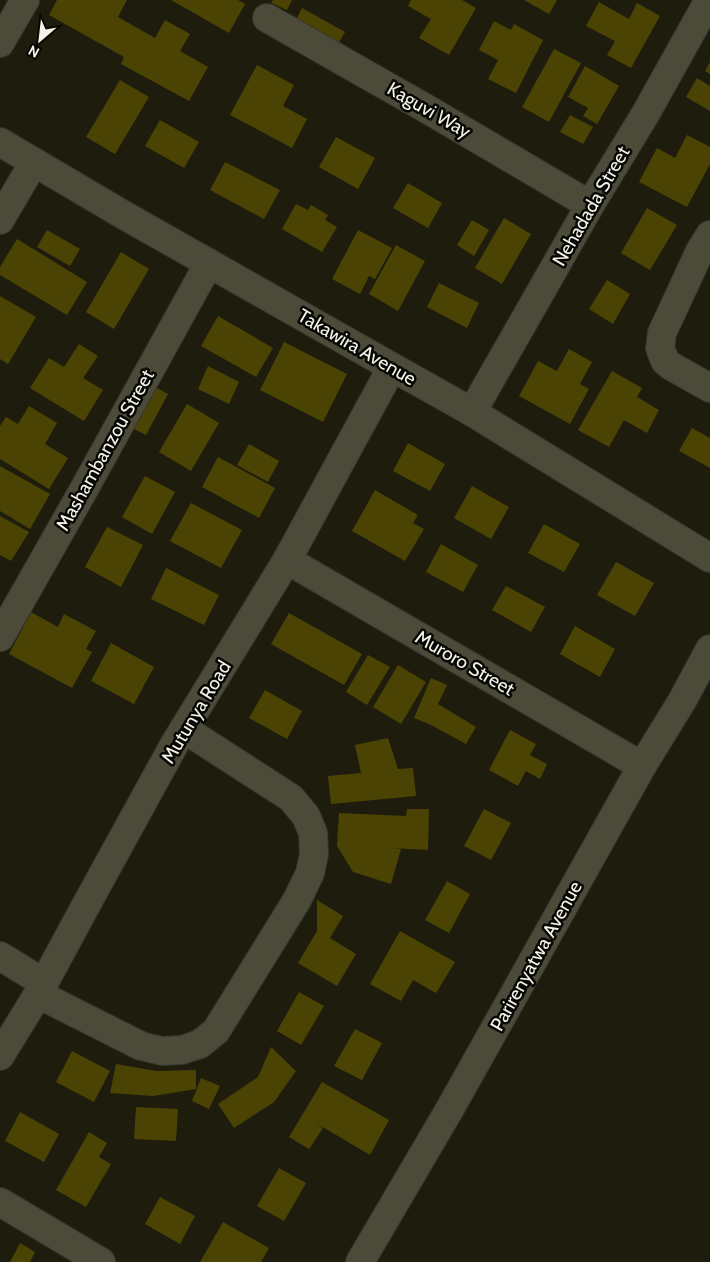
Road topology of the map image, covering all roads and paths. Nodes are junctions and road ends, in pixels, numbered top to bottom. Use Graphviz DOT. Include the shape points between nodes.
graph roads {
  1 [pos="25,0"];
  2 [pos="700,3"];
  3 [pos="267,18"];
  4 [pos="0,43"];
  5 [pos="0,142"];
  6 [pos="34,162"];
  7 [pos="590,205"];
  8 [pos="0,220"];
  9 [pos="710,235"];
  10 [pos="209,263"];
  11 [pos="392,367"];
  12 [pos="710,388"];
  13 [pos="472,412"];
  14 [pos="710,558"];
  15 [pos="287,560"];
  16 [pos="0,637"];
  17 [pos="710,649"];
  18 [pos="184,729"];
  19 [pos="642,766"];
  20 [pos="0,956"];
  21 [pos="41,989"];
  22 [pos="0,1056"];
  23 [pos="0,1202"];
  24 [pos="101,1262"];
  25 [pos="360,1262"];
  1 -- 4 [label="street"];
  2 -- 7 [label="street, Nehadada Street" via="646,113"];
  3 -- 7 [label="street, Kaguvi Way"];
  5 -- 6 [label="street, Takawira Avenue"];
  6 -- 8 [label="street"];
  6 -- 10 [label="street, Takawira Avenue"];
  7 -- 13 [label="street, Nehadada Street"];
  9 -- 12 [label="street" via="662,333 660,348 665,361 671,366"];
  10 -- 11 [label="street, Takawira Avenue"];
  10 -- 16 [label="street, Mashambanzou Street"];
  11 -- 13 [label="street, Takawira Avenue"];
  11 -- 15 [label="street, Mutunya Road"];
  13 -- 14 [label="street, Takawira Avenue"];
  15 -- 18 [label="street, Mutunya Road"];
  15 -- 19 [label="street, Muroro Street"];
  17 -- 19 [label="street, Parirenyatwa Avenue"];
  18 -- 21 [label="street, Mutunya Road"];
  18 -- 21 [label="street" via="291,798 306,816 313,834 314,854 310,873 297,900 216,1031 200,1044 182,1050 162,1051 141,1046"];
  19 -- 25 [label="street, Parirenyatwa Avenue" via="456,1099"];
  20 -- 21 [label="street"];
  21 -- 22 [label="street, Mutunya Road"];
  23 -- 24 [label="street"];
}
